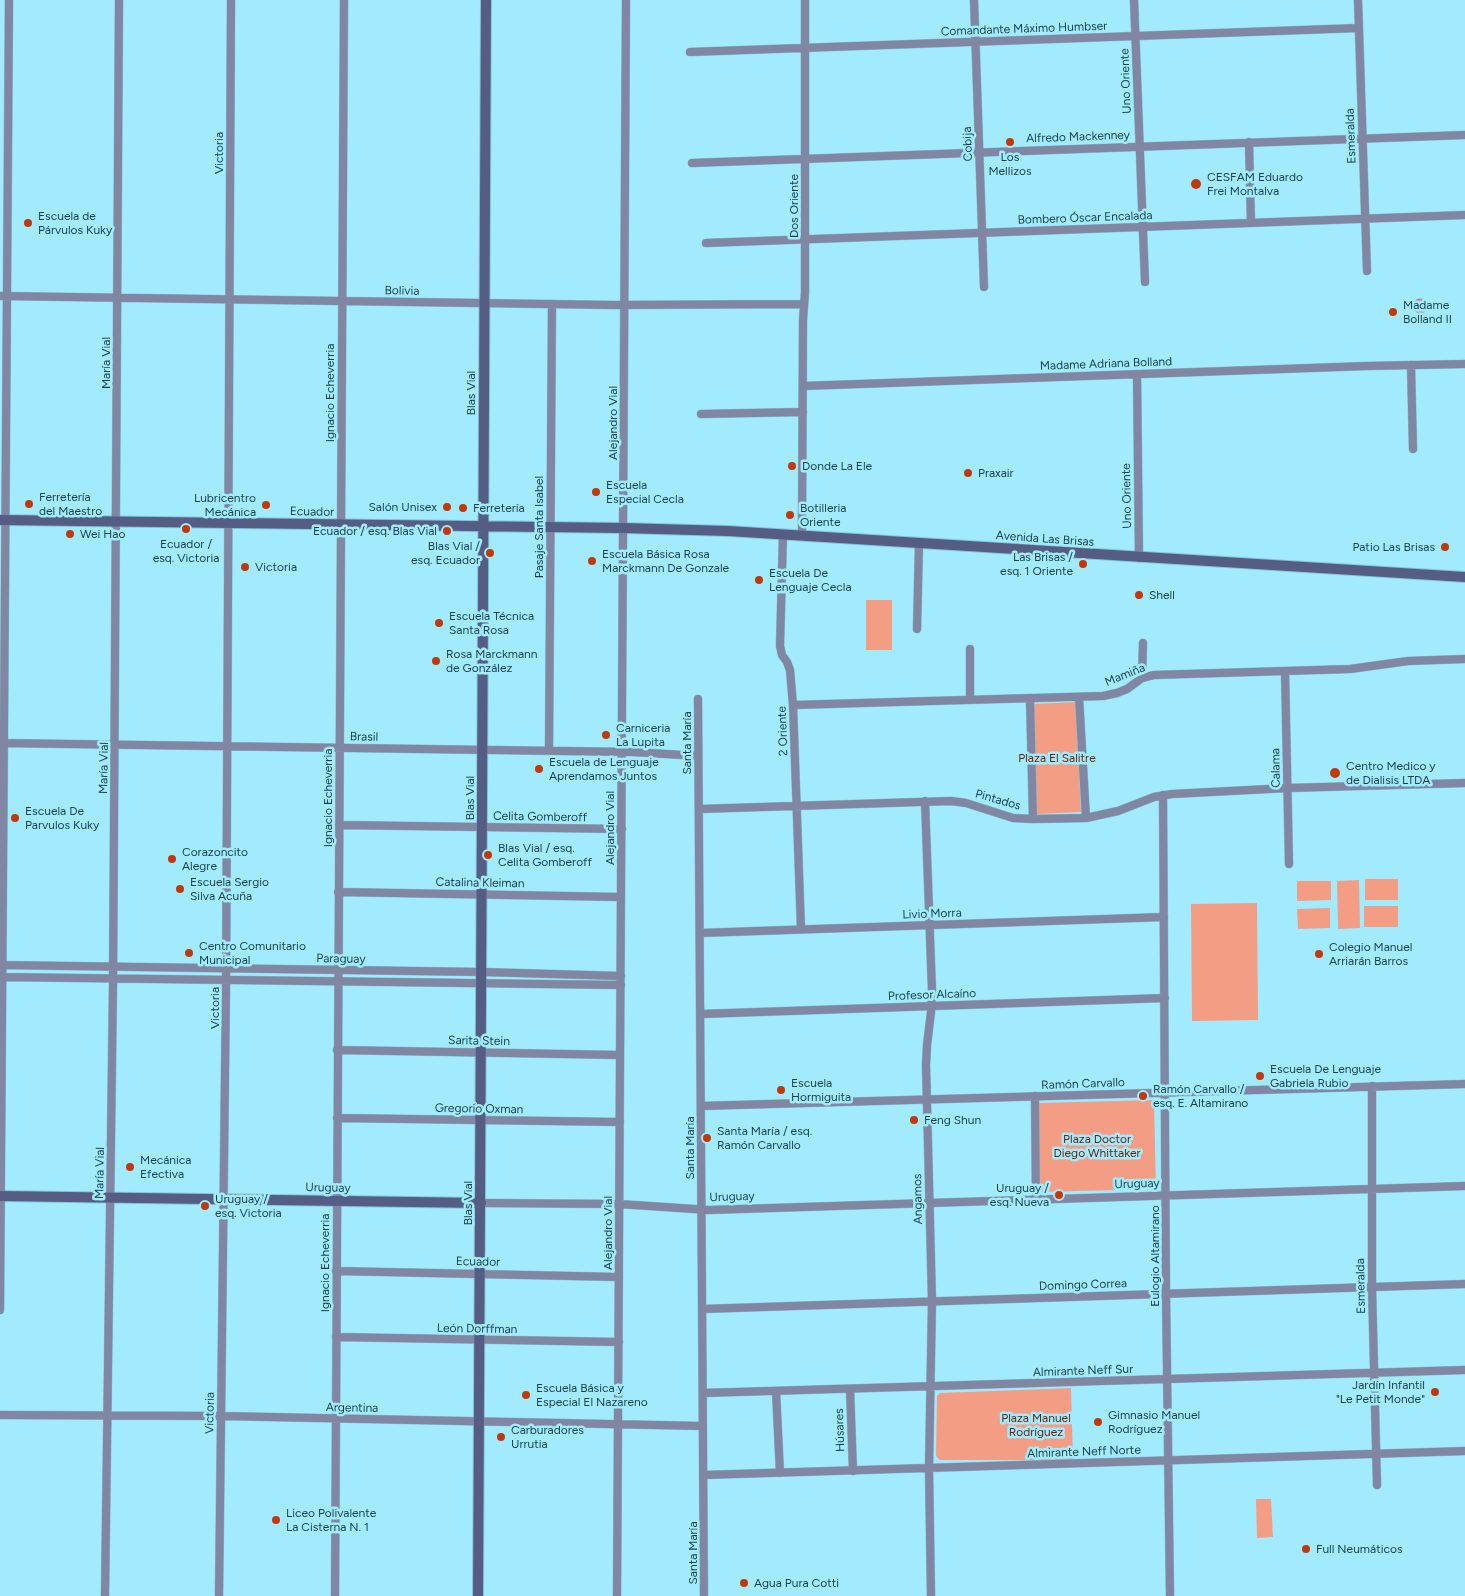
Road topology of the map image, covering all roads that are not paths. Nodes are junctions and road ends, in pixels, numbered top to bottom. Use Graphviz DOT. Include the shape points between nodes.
graph roads {
  1 [pos="9,0"];
  2 [pos="119,0"];
  3 [pos="231,0"];
  4 [pos="344,0"];
  5 [pos="486,0"];
  6 [pos="626,0"];
  7 [pos="806,0"];
  8 [pos="974,0"];
  9 [pos="1134,0"];
  10 [pos="1358,0"];
  11 [pos="1359,28"];
  12 [pos="1136,36"];
  13 [pos="975,42"];
  14 [pos="805,48"];
  15 [pos="690,52"];
  16 [pos="1465,134"];
  17 [pos="1363,138"];
  18 [pos="1248,142"];
  19 [pos="1140,146"];
  20 [pos="979,152"];
  21 [pos="805,158"];
  22 [pos="692,163"];
  23 [pos="1465,215"];
  24 [pos="1366,219"];
  25 [pos="1251,223"];
  26 [pos="1143,227"];
  27 [pos="982,233"];
  28 [pos="805,239"];
  29 [pos="706,243"];
  30 [pos="1367,271"];
  31 [pos="1145,282"];
  32 [pos="984,287"];
  33 [pos="4,296"];
  34 [pos="118,298"];
  35 [pos="229,300"];
  36 [pos="342,301"];
  37 [pos="484,303"];
  38 [pos="552,304"];
  39 [pos="804,304"];
  40 [pos="624,305"];
  41 [pos="1465,364"];
  42 [pos="1411,365"];
  43 [pos="1137,374"];
  44 [pos="803,386"];
  45 [pos="802,412"];
  46 [pos="701,414"];
  47 [pos="1414,449"];
  48 [pos="3,520"];
  49 [pos="117,522"];
  50 [pos="228,524"];
  51 [pos="341,525"];
  52 [pos="483,526"];
  53 [pos="551,527"];
  54 [pos="623,528"];
  55 [pos="783,534"];
  56 [pos="802,535"];
  57 [pos="919,543"];
  58 [pos="1139,558"];
  59 [pos="1465,577"];
  60 [pos="917,629"];
  61 [pos="1143,643"];
  62 [pos="970,649"];
  63 [pos="1465,659"];
  64 [pos="1286,671"];
  65 [pos="1142,678"];
  66 [pos="1079,697"];
  67 [pos="1030,698"];
  68 [pos="698,699"];
  69 [pos="970,700"];
  70 [pos="793,705"];
  71 [pos="2,743"];
  72 [pos="115,745"];
  73 [pos="227,746"];
  74 [pos="339,747"];
  75 [pos="483,750"];
  76 [pos="549,751"];
  77 [pos="622,752"];
  78 [pos="698,756"];
  79 [pos="1465,783"];
  80 [pos="1288,788"];
  81 [pos="1163,795"];
  82 [pos="926,801"];
  83 [pos="796,805"];
  84 [pos="699,809"];
  85 [pos="1086,818"];
  86 [pos="1033,819"];
  87 [pos="339,825"];
  88 [pos="482,827"];
  89 [pos="622,830"];
  90 [pos="1289,864"];
  91 [pos="338,892"];
  92 [pos="482,894"];
  93 [pos="621,897"];
  94 [pos="1164,917"];
  95 [pos="930,925"];
  96 [pos="801,929"];
  97 [pos="700,933"];
  98 [pos="1,965"];
  99 [pos="113,967"];
  100 [pos="226,969"];
  101 [pos="338,970"];
  102 [pos="482,972"];
  103 [pos="621,976"];
  104 [pos="1,977"];
  105 [pos="113,978"];
  106 [pos="226,980"];
  107 [pos="338,981"];
  108 [pos="482,983"];
  109 [pos="621,985"];
  110 [pos="1164,998"];
  111 [pos="932,1006"];
  112 [pos="700,1014"];
  113 [pos="338,1050"];
  114 [pos="482,1053"];
  115 [pos="620,1055"];
  116 [pos="1465,1084"];
  117 [pos="1372,1086"];
  118 [pos="1165,1093"];
  119 [pos="1035,1096"];
  120 [pos="927,1100"];
  121 [pos="701,1106"];
  122 [pos="337,1118"];
  123 [pos="481,1120"];
  124 [pos="620,1122"];
  125 [pos="1465,1186"];
  126 [pos="1371,1189"];
  127 [pos="1166,1195"];
  128 [pos="0,1196"];
  129 [pos="111,1198"];
  130 [pos="224,1199"];
  131 [pos="1036,1200"];
  132 [pos="337,1201"];
  133 [pos="481,1203"];
  134 [pos="930,1203"];
  135 [pos="620,1204"];
  136 [pos="702,1210"];
  137 [pos="336,1271"];
  138 [pos="480,1274"];
  139 [pos="619,1277"];
  140 [pos="1465,1284"];
  141 [pos="1372,1287"];
  142 [pos="1166,1293"];
  143 [pos="932,1301"];
  144 [pos="702,1309"];
  145 [pos="0,1310"];
  146 [pos="336,1337"];
  147 [pos="480,1340"];
  148 [pos="619,1342"];
  149 [pos="1465,1370"];
  150 [pos="1374,1374"];
  151 [pos="1168,1380"];
  152 [pos="930,1386"];
  153 [pos="850,1389"];
  154 [pos="776,1391"];
  155 [pos="703,1393"];
  156 [pos="0,1415"];
  157 [pos="107,1416"];
  158 [pos="221,1416"];
  159 [pos="336,1419"];
  160 [pos="480,1422"];
  161 [pos="618,1425"];
  162 [pos="703,1426"];
  163 [pos="1465,1451"];
  164 [pos="1376,1454"];
  165 [pos="1169,1461"];
  166 [pos="929,1468"];
  167 [pos="853,1471"];
  168 [pos="780,1473"];
  169 [pos="704,1475"];
  170 [pos="1377,1485"];
  171 [pos="105,1596"];
  172 [pos="219,1596"];
  173 [pos="335,1596"];
  174 [pos="478,1596"];
  175 [pos="617,1596"];
  176 [pos="704,1596"];
  177 [pos="931,1596"];
  178 [pos="1170,1596"];
  1 -- 33 [label="street"];
  2 -- 34 [label="street, María Vial"];
  3 -- 35 [label="street, Victoria"];
  4 -- 36 [label="street, Ignacio Echeverria"];
  5 -- 37 [label="street, Blas Vial"];
  6 -- 40 [label="street, Alejandro Vial"];
  7 -- 14 [label="street, Dos Oriente"];
  8 -- 13 [label="street, Cobija"];
  9 -- 12 [label="street, Uno Oriente"];
  10 -- 11 [label="street, Esmeralda"];
  11 -- 12 [label="street, Comandante Máximo Humbser"];
  11 -- 17 [label="street, Esmeralda"];
  12 -- 13 [label="street, Comandante Máximo Humbser"];
  12 -- 19 [label="street, Uno Oriente"];
  13 -- 14 [label="street, Comandante Máximo Humbser"];
  13 -- 20 [label="street, Cobija"];
  14 -- 15 [label="street, Comandante Máximo Humbser"];
  14 -- 21 [label="street, Dos Oriente"];
  16 -- 17 [label="street, Alfredo Mackenney"];
  17 -- 18 [label="street, Alfredo Mackenney"];
  17 -- 24 [label="street, Esmeralda"];
  18 -- 19 [label="street, Alfredo Mackenney"];
  18 -- 25 [label="street"];
  19 -- 20 [label="street, Alfredo Mackenney"];
  19 -- 26 [label="street, Uno Oriente"];
  20 -- 21 [label="street, Alfredo Mackenney"];
  20 -- 27 [label="street, Cobija"];
  21 -- 22 [label="street, Alfredo Mackenney"];
  21 -- 28 [label="street, Dos Oriente"];
  23 -- 24 [label="street, Bombero Óscar Encalada"];
  24 -- 25 [label="street, Bombero Óscar Encalada"];
  24 -- 30 [label="street, Esmeralda"];
  25 -- 26 [label="street, Bombero Óscar Encalada"];
  26 -- 27 [label="street, Bombero Óscar Encalada"];
  26 -- 31 [label="street, Uno Oriente"];
  27 -- 28 [label="street, Bombero Óscar Encalada"];
  27 -- 32 [label="street, Cobija"];
  28 -- 29 [label="street, Bombero Óscar Encalada"];
  28 -- 39 [label="street, Dos Oriente"];
  33 -- 34 [label="street, Bolivia"];
  33 -- 48 [label="street"];
  34 -- 35 [label="street, Bolivia"];
  34 -- 49 [label="street, María Vial"];
  35 -- 36 [label="street, Bolivia"];
  35 -- 50 [label="street, Victoria"];
  36 -- 37 [label="street, Bolivia"];
  36 -- 51 [label="street, Ignacio Echeverria"];
  37 -- 38 [label="street, Bolivia"];
  37 -- 52 [label="street, Blas Vial"];
  38 -- 40 [label="street, Bolivia"];
  38 -- 53 [label="street, Pasaje Santa Isabel"];
  39 -- 40 [label="street, Bolivia"];
  39 -- 44 [label="street, Dos Oriente"];
  40 -- 54 [label="street, Alejandro Vial"];
  41 -- 42 [label="street, Madame Adriana Bolland"];
  42 -- 43 [label="street, Madame Adriana Bolland"];
  42 -- 47 [label="street"];
  43 -- 44 [label="street, Madame Adriana Bolland"];
  43 -- 58 [label="street, Uno Oriente"];
  44 -- 45 [label="street, Dos Oriente"];
  45 -- 46 [label="street"];
  45 -- 56 [label="street, Dos Oriente"];
  48 -- 49 [label="street, Ecuador"];
  48 -- 71 [label="street"];
  49 -- 50 [label="street, Ecuador"];
  49 -- 72 [label="street, María Vial"];
  50 -- 51 [label="street, Ecuador"];
  50 -- 73 [label="street, Victoria"];
  51 -- 52 [label="street, Ecuador"];
  51 -- 74 [label="street, Ignacio Echeverria"];
  52 -- 53 [label="street, Ecuador"];
  52 -- 75 [label="street, Blas Vial"];
  53 -- 54 [label="street, Ecuador"];
  53 -- 76 [label="street, Pasaje Santa Isabel"];
  54 -- 55 [label="street, Avenida Las Brisas"];
  54 -- 77 [label="street, Alejandro Vial"];
  55 -- 56 [label="street, Avenida Las Brisas"];
  55 -- 70 [label="street, 2 Oriente" via="780,646 790,670"];
  56 -- 57 [label="street, Avenida Las Brisas"];
  57 -- 58 [label="street, Avenida Las Brisas"];
  57 -- 60 [label="street"];
  58 -- 59 [label="street, Avenida Las Brisas"];
  61 -- 65 [label="street"];
  62 -- 69 [label="street"];
  63 -- 64 [label="street, Mamiña" via="1408,661 1350,670"];
  64 -- 65 [label="street, Mamiña"];
  64 -- 80 [label="street, Calama"];
  65 -- 66 [label="street, Mamiña" via="1117,693"];
  66 -- 67 [label="street, Mamiña"];
  66 -- 85 [label="street"];
  67 -- 69 [label="street, Mamiña"];
  67 -- 86 [label="street"];
  68 -- 78 [label="street, Santa María"];
  69 -- 70 [label="street, Mamiña"];
  70 -- 83 [label="street, 2 Oriente"];
  71 -- 72 [label="street, Brasil"];
  71 -- 98 [label="street"];
  72 -- 73 [label="street, Brasil"];
  72 -- 99 [label="street, María Vial"];
  73 -- 74 [label="street, Brasil"];
  73 -- 100 [label="street, Victoria"];
  74 -- 75 [label="street, Brasil"];
  74 -- 87 [label="street, Ignacio Echeverria"];
  75 -- 76 [label="street, Brasil"];
  75 -- 88 [label="street, Blas Vial"];
  76 -- 77 [label="street, Brasil"];
  77 -- 78 [label="street, Brasil"];
  77 -- 89 [label="street, Alejandro Vial"];
  78 -- 84 [label="street, Santa María"];
  79 -- 80 [label="street, Pintados"];
  80 -- 81 [label="street, Pintados"];
  80 -- 90 [label="street, Calama"];
  81 -- 85 [label="street, Pintados" via="1113,813"];
  81 -- 94 [label="street, Eulogio Altamirano"];
  82 -- 83 [label="street, Pintados"];
  82 -- 86 [label="street, Pintados" via="959,801 1004,816"];
  82 -- 95 [label="street, Angamos"];
  83 -- 84 [label="street, Pintados"];
  83 -- 96 [label="street, 2 Oriente"];
  84 -- 97 [label="street, Santa María"];
  85 -- 86 [label="street, Pintados"];
  87 -- 88 [label="street, Celita Gomberoff"];
  87 -- 91 [label="street, Ignacio Echeverria"];
  88 -- 89 [label="street, Celita Gomberoff"];
  88 -- 92 [label="street, Blas Vial"];
  89 -- 93 [label="street, Alejandro Vial"];
  91 -- 92 [label="street, Catalina Kleiman"];
  91 -- 101 [label="street, Ignacio Echeverria"];
  92 -- 93 [label="street, Catalina Kleiman"];
  92 -- 102 [label="street, Blas Vial"];
  93 -- 103 [label="street, Alejandro Vial"];
  94 -- 95 [label="street, Livio Morra"];
  94 -- 110 [label="street, Eulogio Altamirano"];
  95 -- 96 [label="street, Livio Morra"];
  95 -- 111 [label="street, Angamos"];
  96 -- 97 [label="street, Livio Morra"];
  97 -- 112 [label="street, Santa María"];
  98 -- 99 [label="street, Paraguay"];
  98 -- 104 [label="street"];
  99 -- 100 [label="street, Paraguay"];
  99 -- 105 [label="street, María Vial"];
  100 -- 101 [label="street, Paraguay"];
  100 -- 106 [label="street, Victoria"];
  101 -- 102 [label="street, Paraguay"];
  101 -- 107 [label="street, Ignacio Echeverria"];
  102 -- 103 [label="street, Paraguay"];
  102 -- 108 [label="street, Blas Vial"];
  103 -- 109 [label="street, Alejandro Vial"];
  104 -- 105 [label="street, Paraguay"];
  104 -- 128 [label="street"];
  105 -- 106 [label="street, Paraguay"];
  105 -- 129 [label="street, María Vial"];
  106 -- 107 [label="street, Paraguay"];
  106 -- 130 [label="street, Victoria"];
  107 -- 108 [label="street, Paraguay"];
  107 -- 113 [label="street, Ignacio Echeverria"];
  108 -- 109 [label="street, Paraguay"];
  108 -- 114 [label="street, Blas Vial"];
  109 -- 115 [label="street, Alejandro Vial"];
  110 -- 111 [label="street, Profesor Alcaíno"];
  110 -- 118 [label="street, Eulogio Altamirano"];
  111 -- 112 [label="street, Profesor Alcaíno"];
  111 -- 120 [label="street, Angamos" via="926,1053"];
  112 -- 121 [label="street, Santa María"];
  113 -- 114 [label="street, Sarita Stein"];
  113 -- 122 [label="street, Ignacio Echeverria"];
  114 -- 115 [label="street, Sarita Stein"];
  114 -- 123 [label="street, Blas Vial"];
  115 -- 124 [label="street, Alejandro Vial"];
  116 -- 117 [label="street, Ramón Carvallo"];
  117 -- 118 [label="street, Ramón Carvallo"];
  117 -- 126 [label="street, Esmeralda"];
  118 -- 119 [label="street, Ramón Carvallo"];
  118 -- 127 [label="street, Eulogio Altamirano"];
  119 -- 120 [label="street, Ramón Carvallo"];
  119 -- 131 [label="street"];
  120 -- 121 [label="street, Ramón Carvallo"];
  120 -- 134 [label="street, Angamos"];
  121 -- 136 [label="street, Santa María"];
  122 -- 123 [label="street, Gregorio Oxman"];
  122 -- 132 [label="street, Ignacio Echeverria"];
  123 -- 124 [label="street, Gregorio Oxman"];
  123 -- 133 [label="street, Blas Vial"];
  124 -- 135 [label="street, Alejandro Vial"];
  125 -- 126 [label="street, Uruguay"];
  126 -- 127 [label="street, Uruguay"];
  126 -- 141 [label="street, Esmeralda"];
  127 -- 131 [label="street, Uruguay"];
  127 -- 142 [label="street, Eulogio Altamirano"];
  128 -- 129 [label="street, Uruguay"];
  128 -- 145 [label="street"];
  129 -- 130 [label="street, Uruguay"];
  129 -- 157 [label="street, María Vial"];
  130 -- 132 [label="street, Uruguay"];
  130 -- 158 [label="street, Victoria"];
  131 -- 134 [label="street, Uruguay"];
  132 -- 133 [label="street, Uruguay"];
  132 -- 137 [label="street, Ignacio Echeverria"];
  133 -- 135 [label="street, Uruguay"];
  133 -- 138 [label="street, Blas Vial"];
  134 -- 136 [label="street, Uruguay"];
  134 -- 143 [label="street, Angamos"];
  135 -- 136 [label="street, Uruguay"];
  135 -- 139 [label="street, Alejandro Vial"];
  136 -- 144 [label="street, Santa María"];
  137 -- 138 [label="street, Ecuador"];
  137 -- 146 [label="street, Ignacio Echeverria"];
  138 -- 139 [label="street, Ecuador"];
  138 -- 147 [label="street, Blas Vial"];
  139 -- 148 [label="street, Alejandro Vial"];
  140 -- 141 [label="street, Domingo Correa"];
  141 -- 142 [label="street, Domingo Correa"];
  141 -- 150 [label="street, Esmeralda"];
  142 -- 143 [label="street, Domingo Correa"];
  142 -- 151 [label="street, Eulogio Altamirano"];
  143 -- 144 [label="street, Domingo Correa"];
  143 -- 152 [label="street, Angamos"];
  144 -- 155 [label="street, Santa María"];
  146 -- 147 [label="street, León Dorffman"];
  146 -- 159 [label="street, Ignacio Echeverria"];
  147 -- 148 [label="street, León Dorffman"];
  147 -- 160 [label="street, Blas Vial"];
  148 -- 161 [label="street, Alejandro Vial"];
  149 -- 150 [label="street, Almirante Neff Sur"];
  150 -- 151 [label="street, Almirante Neff Sur"];
  150 -- 164 [label="street, Esmeralda"];
  151 -- 152 [label="street, Almirante Neff Sur"];
  151 -- 165 [label="street, Eulogio Altamirano"];
  152 -- 153 [label="street, Almirante Neff Sur"];
  152 -- 166 [label="street, Angamos"];
  153 -- 154 [label="street, Almirante Neff Sur"];
  153 -- 167 [label="street, Húsares"];
  154 -- 155 [label="street, Almirante Neff Sur"];
  154 -- 168 [label="street"];
  155 -- 162 [label="street, Santa María"];
  156 -- 157 [label="street, Argentina"];
  157 -- 158 [label="street, Argentina"];
  157 -- 171 [label="street, María Vial"];
  158 -- 159 [label="street, Argentina"];
  158 -- 172 [label="street, Victoria"];
  159 -- 160 [label="street, Argentina"];
  159 -- 173 [label="street, Ignacio Echeverria"];
  160 -- 161 [label="street, Argentina"];
  160 -- 174 [label="street, Blas Vial"];
  161 -- 162 [label="street, Argentina"];
  161 -- 175 [label="street, Alejandro Vial"];
  162 -- 169 [label="street, Santa María"];
  163 -- 164 [label="street, Almirante Neff Norte"];
  164 -- 165 [label="street, Almirante Neff Norte"];
  164 -- 170 [label="street, Esmeralda"];
  165 -- 166 [label="street, Almirante Neff Norte"];
  165 -- 178 [label="street, Eulogio Altamirano"];
  166 -- 167 [label="street, Almirante Neff Norte"];
  166 -- 177 [label="street, Angamos"];
  167 -- 168 [label="street, Almirante Neff Norte"];
  168 -- 169 [label="street, Almirante Neff Norte"];
  169 -- 176 [label="street, Santa María"];
}
